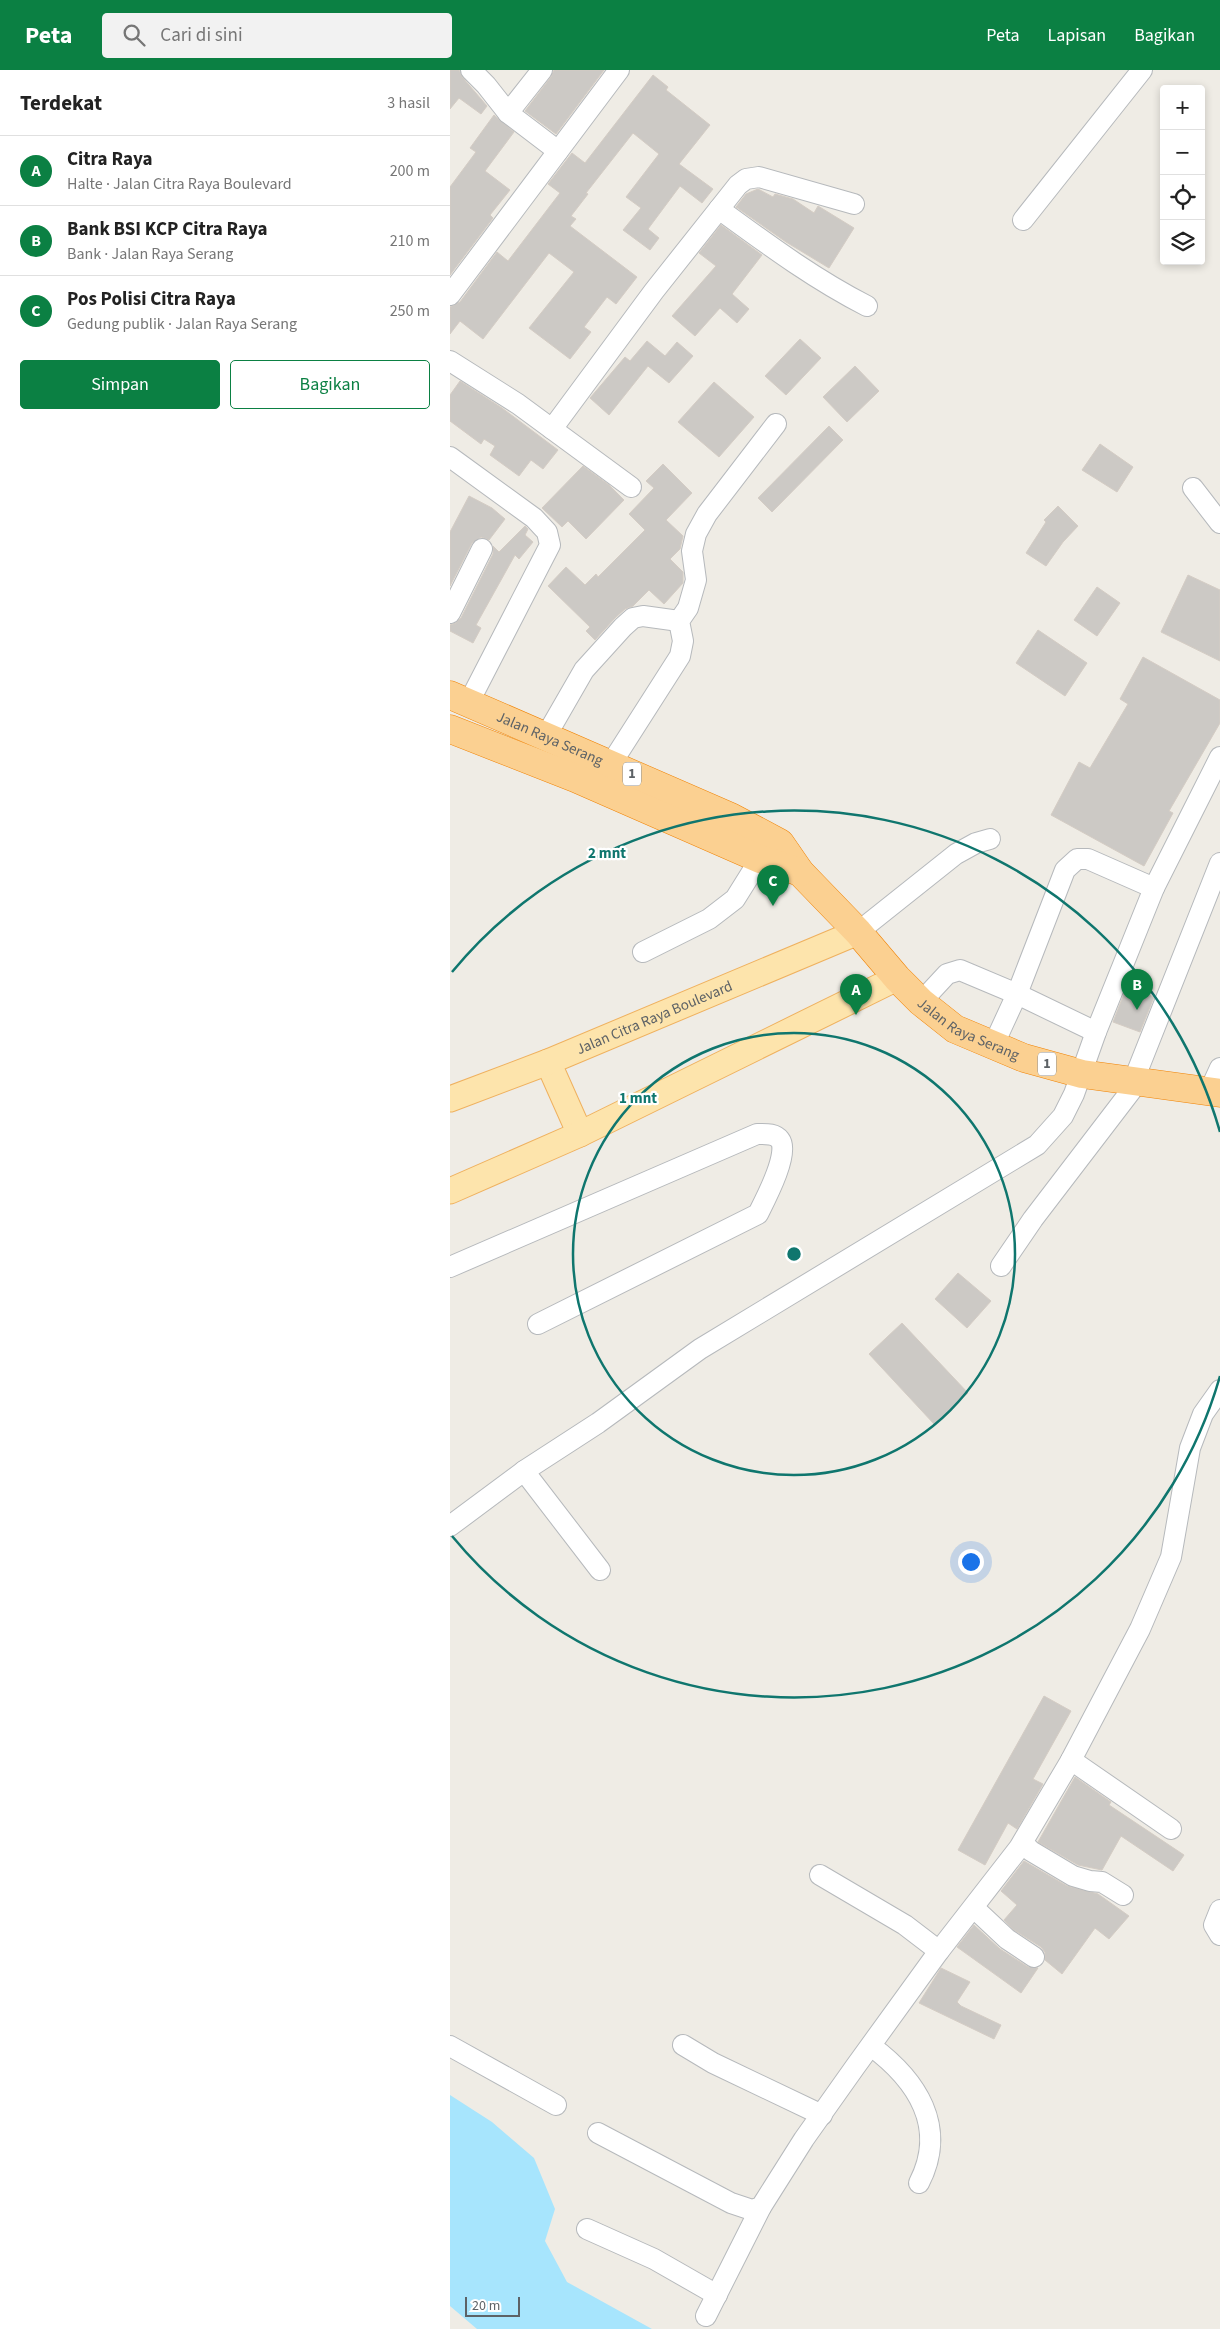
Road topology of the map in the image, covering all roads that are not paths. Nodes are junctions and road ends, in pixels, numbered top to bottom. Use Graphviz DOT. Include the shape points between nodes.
graph roads {
  1 [pos="471,70"];
  2 [pos="542,70"];
  3 [pos="619,70"];
  4 [pos="1142,70"];
  5 [pos="508,113"];
  6 [pos="558,151"];
  7 [pos="854,204"];
  8 [pos="719,209"];
  9 [pos="1023,220"];
  10 [pos="450,295"];
  11 [pos="867,306"];
  12 [pos="450,361"];
  13 [pos="776,424"];
  14 [pos="552,429"];
  15 [pos="450,456"];
  16 [pos="631,487"];
  17 [pos="1193,488"];
  18 [pos="1219,521"];
  19 [pos="482,549"];
  20 [pos="450,613"];
  21 [pos="679,621"];
  22 [pos="460,698"];
  23 [pos="450,728"];
  24 [pos="546,736"];
  25 [pos="1220,757"];
  26 [pos="611,764"];
  27 [pos="990,839"];
  28 [pos="760,860"];
  29 [pos="1220,863"];
  30 [pos="800,872"];
  31 [pos="1154,888"];
  32 [pos="858,932"];
  33 [pos="643,952"];
  34 [pos="897,978"];
  35 [pos="1017,994"];
  36 [pos="921,1002"];
  37 [pos="1096,1032"];
  38 [pos="993,1046"];
  39 [pos="548,1062"];
  40 [pos="1082,1074"];
  41 [pos="1135,1083"];
  42 [pos="1216,1084"];
  43 [pos="450,1099"];
  44 [pos="580,1134"];
  45 [pos="450,1191"];
  46 [pos="1002,1266"];
  47 [pos="450,1267"];
  48 [pos="538,1324"];
  49 [pos="1220,1390"];
  50 [pos="524,1471"];
  51 [pos="450,1526"];
  52 [pos="600,1570"];
  53 [pos="1071,1760"];
  54 [pos="1170,1829"];
  55 [pos="1023,1842"];
  56 [pos="820,1875"];
  57 [pos="1123,1895"];
  58 [pos="974,1908"];
  59 [pos="1220,1910"];
  60 [pos="1220,1935"];
  61 [pos="939,1951"];
  62 [pos="1034,1957"];
  63 [pos="682,2045"];
  64 [pos="450,2046"];
  65 [pos="871,2046"];
  66 [pos="556,2105"];
  67 [pos="822,2115"];
  68 [pos="598,2132"];
  69 [pos="919,2183"];
  70 [pos="761,2207"];
  71 [pos="587,2229"];
  72 [pos="717,2295"];
  73 [pos="706,2316"];
  1 -- 5 [label="street"];
  2 -- 5 [label="street"];
  3 -- 6 [label="street"];
  4 -- 9 [label="street"];
  5 -- 6 [label="street"];
  6 -- 10 [label="street"];
  7 -- 8 [label="street" via="759,177 746,179"];
  8 -- 11 [label="street" via="790,261"];
  8 -- 14 [label="street"];
  12 -- 14 [label="street"];
  13 -- 21 [label="street" via="707,514 696,534 692,551 696,580 688,608"];
  14 -- 16 [label="street"];
  15 -- 22 [label="street" via="534,518 547,532 550,545"];
  17 -- 18 [label="street"];
  19 -- 20 [label="street"];
  21 -- 24 [label="street" via="643,616 633,618 584,670"];
  21 -- 26 [label="street" via="680,656"];
  22 -- 24 [label="highway, Jalan Raya Serang / 1"];
  23 -- 28 [label="highway, Jalan Raya Serang / 1"];
  24 -- 26 [label="highway, Jalan Raya Serang / 1"];
  25 -- 31 [label="street"];
  26 -- 30 [label="highway, Jalan Raya Serang / 1" via="731,817 780,843"];
  27 -- 32 [label="street" via="976,842 956,854"];
  28 -- 30 [label="highway, Jalan Raya Serang / 1"];
  28 -- 33 [label="street" via="735,899 709,919"];
  29 -- 41 [label="street"];
  30 -- 32 [label="highway, Jalan Raya Serang / 1"];
  31 -- 35 [label="street" via="1088,859 1077,859 1065,870"];
  31 -- 37 [label="street"];
  32 -- 34 [label="highway, Jalan Raya Serang / 1"];
  32 -- 39 [label="main road, Jalan Citra Raya Boulevard"];
  34 -- 36 [label="highway, Jalan Raya Serang / 1"];
  34 -- 44 [label="main road"];
  35 -- 36 [label="street" via="960,970 947,974"];
  35 -- 37 [label="street"];
  35 -- 38 [label="street"];
  36 -- 38 [label="highway, Jalan Raya Serang / 1" via="954,1029"];
  37 -- 40 [label="street"];
  38 -- 40 [label="highway, Jalan Raya Serang / 1"];
  39 -- 43 [label="main road, Jalan Citra Raya Boulevard"];
  39 -- 44 [label="main road"];
  40 -- 41 [label="highway, Jalan Raya Serang / 1"];
  40 -- 50 [label="street" via="1063,1116 1037,1146 700,1349"];
  41 -- 42 [label="highway, Jalan Raya Serang / 1"];
  41 -- 46 [label="street" via="1033,1219"];
  44 -- 45 [label="main road"];
  47 -- 48 [label="street" via="757,1134 779,1138 783,1145 773,1184 758,1214"];
  49 -- 53 [label="street" via="1203,1414 1190,1448 1172,1557 1140,1629"];
  50 -- 51 [label="street"];
  50 -- 52 [label="street"];
  53 -- 54 [label="street"];
  53 -- 55 [label="street"];
  55 -- 57 [label="street" via="1031,1851 1073,1876 1102,1882"];
  55 -- 58 [label="street"];
  56 -- 61 [label="street" via="904,1925"];
  58 -- 61 [label="street"];
  58 -- 62 [label="street"];
  59 -- 60 [label="street" via="1214,1925"];
  61 -- 65 [label="street"];
  63 -- 67 [label="street"];
  64 -- 66 [label="street"];
  65 -- 67 [label="street"];
  65 -- 69 [label="street" via="888,2058 914,2087 923,2108 929,2127 931,2152"];
  67 -- 70 [label="street"];
  68 -- 70 [label="street" via="731,2203 752,2210"];
  70 -- 72 [label="street"];
  71 -- 72 [label="street" via="654,2258"];
  72 -- 73 [label="street"];
}
